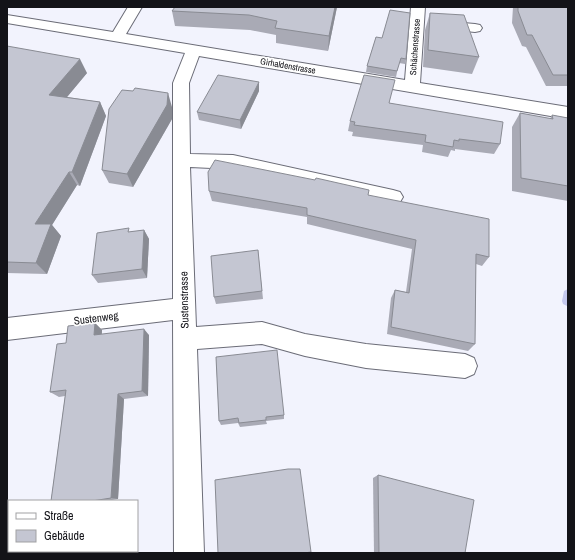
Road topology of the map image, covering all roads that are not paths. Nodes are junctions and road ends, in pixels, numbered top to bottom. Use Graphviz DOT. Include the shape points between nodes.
graph roads {
  1 [pos="135,7"];
  2 [pos="418,7"];
  3 [pos="7,19"];
  4 [pos="417,23"];
  5 [pos="475,28"];
  6 [pos="116,37"];
  7 [pos="194,50"];
  8 [pos="412,87"];
  9 [pos="568,113"];
  10 [pos="181,160"];
  11 [pos="393,196"];
  12 [pos="184,308"];
  13 [pos="7,329"];
  14 [pos="185,339"];
  15 [pos="465,366"];
  16 [pos="189,553"];
  1 -- 6 [label="street"];
  2 -- 4 [label="street, Schächenstrasse"];
  3 -- 6 [label="street, Girhaldenstrasse"];
  4 -- 5 [label="street"];
  4 -- 8 [label="street, Schächenstrasse"];
  6 -- 7 [label="street, Girhaldenstrasse"];
  7 -- 8 [label="street, Girhaldenstrasse"];
  7 -- 10 [label="street, Sustenstrasse" via="181,83"];
  8 -- 9 [label="street, Girhaldenstrasse"];
  10 -- 11 [label="street" via="233,162"];
  10 -- 12 [label="street, Sustenstrasse"];
  12 -- 13 [label="street, Sustenweg"];
  12 -- 14 [label="street, Sustenstrasse"];
  14 -- 15 [label="street" via="262,333 366,356"];
  14 -- 16 [label="street, Sustenstrasse"];
}
